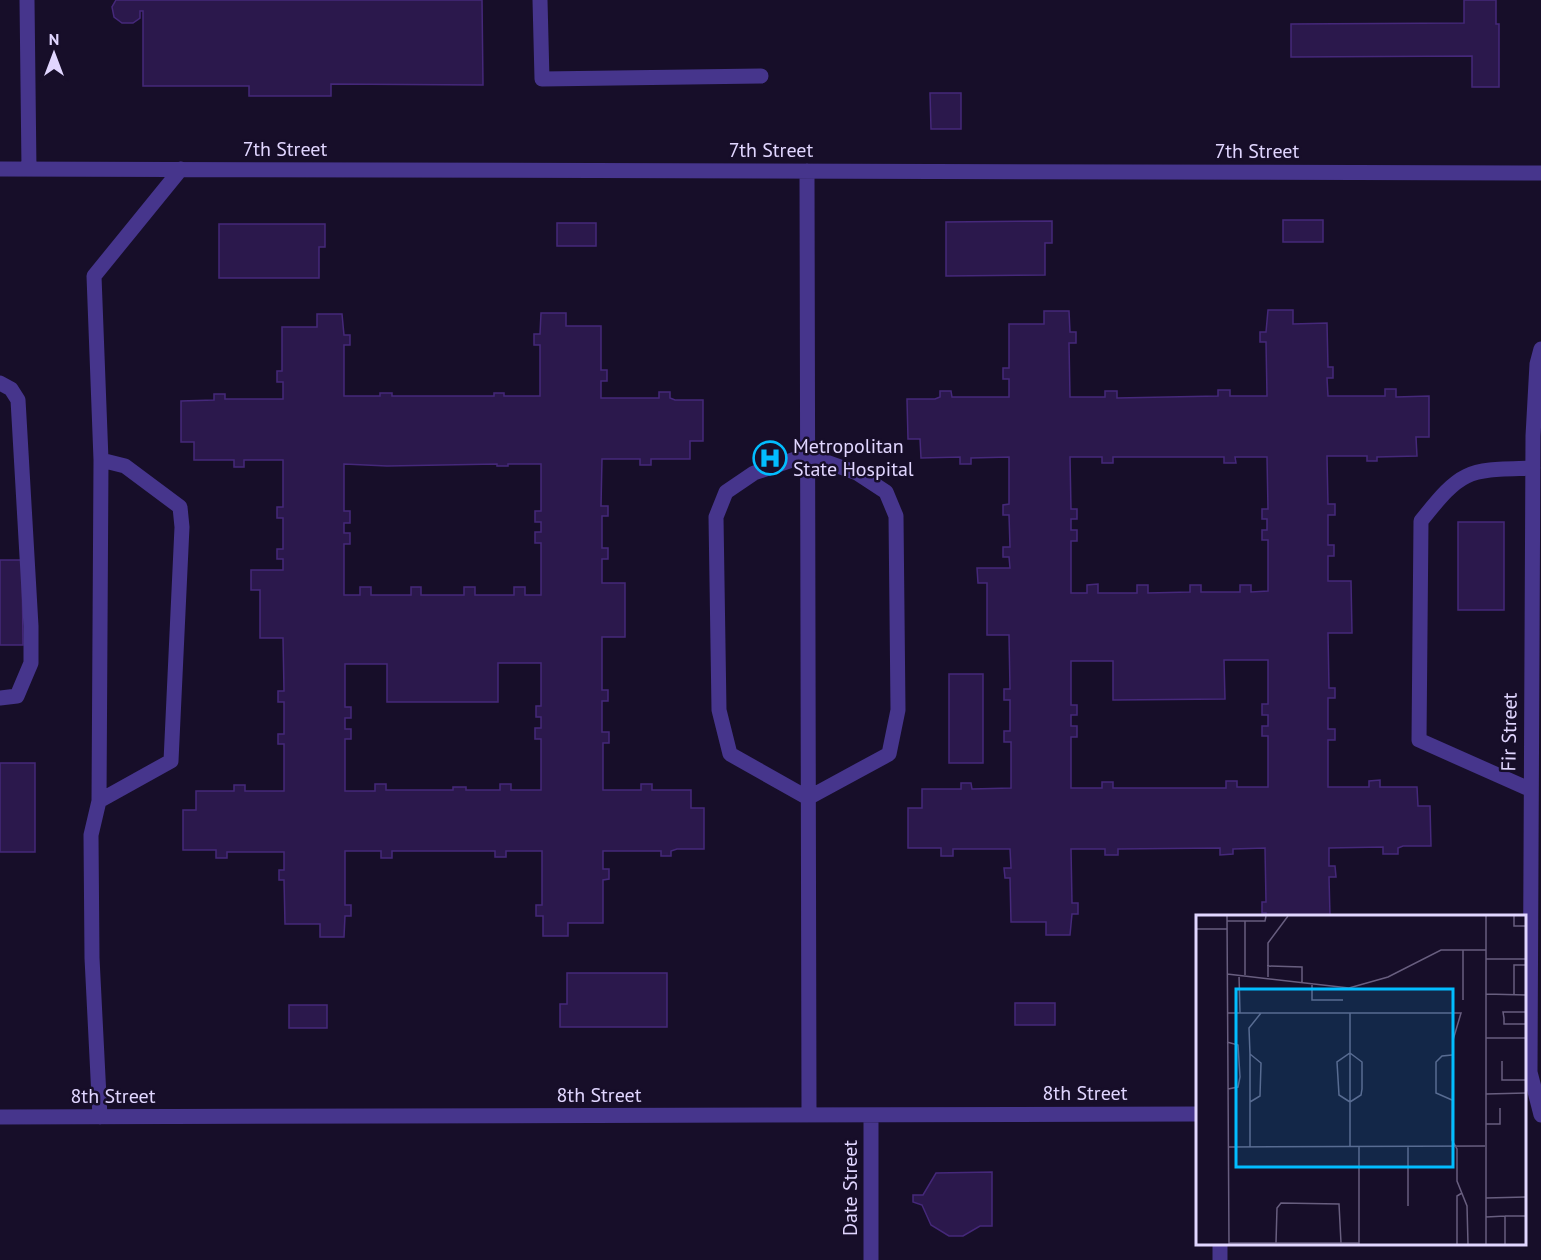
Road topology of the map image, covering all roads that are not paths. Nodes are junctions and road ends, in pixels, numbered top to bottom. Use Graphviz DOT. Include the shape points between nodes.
graph roads {
  1 [pos="27,0"];
  2 [pos="540,0"];
  3 [pos="761,76"];
  4 [pos="0,169"];
  5 [pos="29,169"];
  6 [pos="181,169"];
  7 [pos="807,171"];
  8 [pos="1541,173"];
  9 [pos="1541,349"];
  10 [pos="0,383"];
  11 [pos="807,455"];
  12 [pos="101,460"];
  13 [pos="1533,468"];
  14 [pos="0,698"];
  15 [pos="1529,789"];
  16 [pos="808,798"];
  17 [pos="99,801"];
  18 [pos="1196,1114"];
  19 [pos="1536,1114"];
  20 [pos="809,1115"];
  21 [pos="871,1115"];
  22 [pos="0,1117"];
  23 [pos="100,1117"];
  24 [pos="871,1260"];
  1 -- 5 [label="street"];
  2 -- 3 [label="street" via="542,79"];
  4 -- 5 [label="street, 7th Street"];
  5 -- 6 [label="street, 7th Street"];
  6 -- 7 [label="street, 7th Street"];
  6 -- 12 [label="street" via="94,276"];
  7 -- 8 [label="street, 7th Street"];
  7 -- 11 [label="street"];
  9 -- 13 [label="street, Fir Street"];
  10 -- 14 [label="street" via="11,389 18,400 31,626 31,663 17,696"];
  11 -- 16 [label="street"];
  11 -- 16 [label="street" via="744,479 726,492 716,517 719,710 730,754"];
  11 -- 16 [label="street" via="857,473 886,492 896,516 898,710 889,754"];
  12 -- 17 [label="street"];
  12 -- 17 [label="street" via="125,466 165,494 180,507 182,527 171,761"];
  13 -- 15 [label="street, Fir Street"];
  13 -- 15 [label="street" via="1484,469 1460,478 1421,521 1419,740"];
  15 -- 19 [label="street, Fir Street" via="1530,1072"];
  16 -- 20 [label="street"];
  17 -- 23 [label="street" via="91,846"];
  18 -- 21 [label="street, 8th Street"];
  20 -- 21 [label="street, 8th Street"];
  20 -- 23 [label="street, 8th Street"];
  21 -- 24 [label="street, Date Street"];
  22 -- 23 [label="street, 8th Street"];
}
